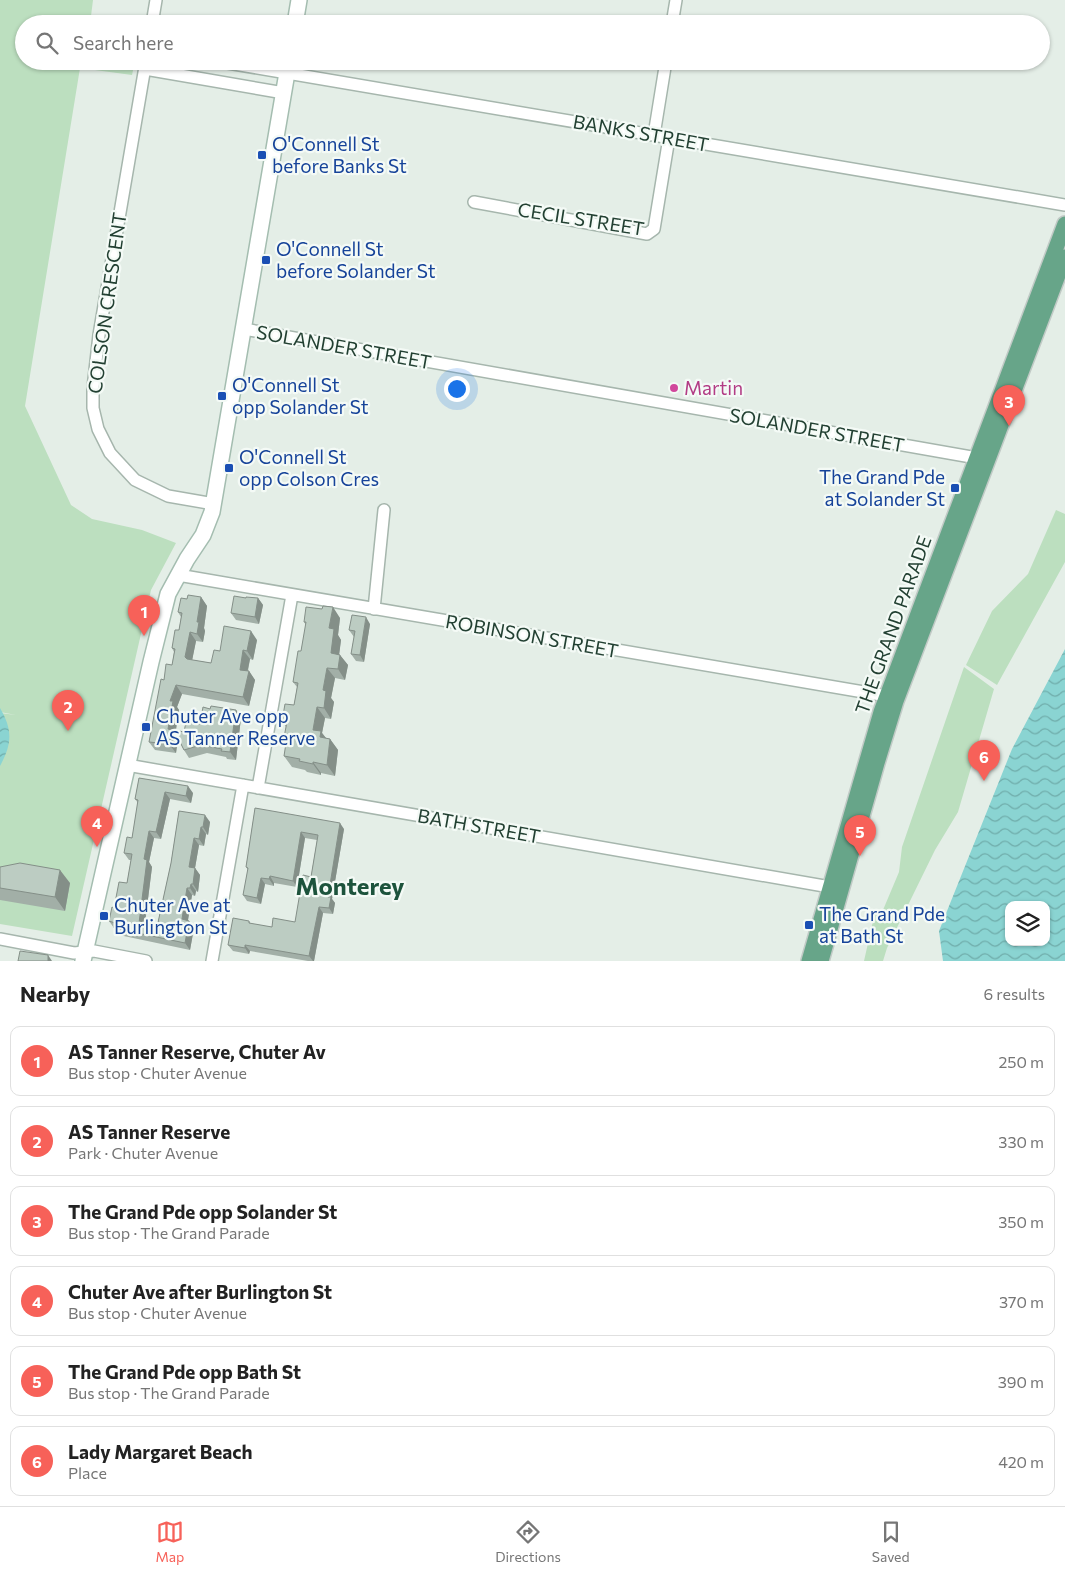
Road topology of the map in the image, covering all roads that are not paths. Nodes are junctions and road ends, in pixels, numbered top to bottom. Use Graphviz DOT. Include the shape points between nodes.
graph roads {
  1 [pos="156,0"];
  2 [pos="299,0"];
  3 [pos="676,0"];
  4 [pos="154,15"];
  5 [pos="297,15"];
  6 [pos="674,15"];
  7 [pos="144,70"];
  8 [pos="170,70"];
  9 [pos="288,70"];
  10 [pos="304,70"];
  11 [pos="665,70"];
  12 [pos="284,93"];
  13 [pos="654,135"];
  14 [pos="669,138"];
  15 [pos="474,202"];
  16 [pos="1065,205"];
  17 [pos="1065,224"];
  18 [pos="1065,256"];
  19 [pos="244,329"];
  20 [pos="977,458"];
  21 [pos="214,504"];
  22 [pos="384,510"];
  23 [pos="178,575"];
  24 [pos="292,595"];
  25 [pos="374,609"];
  26 [pos="887,696"];
  27 [pos="128,765"];
  28 [pos="244,786"];
  29 [pos="258,788"];
  30 [pos="830,887"];
  31 [pos="0,939"];
  32 [pos="84,956"];
  33 [pos="146,961"];
  34 [pos="212,961"];
  35 [pos="809,961"];
  36 [pos="821,961"];
  1 -- 4 [label="street"];
  2 -- 5 [label="main road"];
  3 -- 6 [label="street"];
  7 -- 21 [label="street, COLSON CRESCENT" via="99,335 93,408 98,429 110,453 135,480 168,496"];
  8 -- 12 [label="street"];
  9 -- 12 [label="main road"];
  10 -- 13 [label="street, BANKS STREET"];
  11 -- 13 [label="street"];
  12 -- 19 [label="main road"];
  13 -- 14 [label="street, BANKS STREET"];
  14 -- 15 [label="street, CECIL STREET" via="654,229 647,234"];
  14 -- 16 [label="street, BANKS STREET"];
  17 -- 20 [label="main road, THE GRAND PARADE"];
  18 -- 36 [label="main road, THE GRAND PARADE" via="896,701"];
  19 -- 20 [label="street, SOLANDER STREET"];
  19 -- 21 [label="main road"];
  20 -- 26 [label="main road, THE GRAND PARADE"];
  21 -- 23 [label="main road" via="210,521"];
  22 -- 25 [label="street"];
  23 -- 24 [label="street, ROBINSON STREET"];
  23 -- 27 [label="main road" via="168,594"];
  24 -- 25 [label="street, ROBINSON STREET"];
  24 -- 29 [label="street"];
  25 -- 26 [label="street, ROBINSON STREET"];
  26 -- 30 [label="main road, THE GRAND PARADE"];
  27 -- 28 [label="street, BATH STREET"];
  27 -- 32 [label="main road"];
  28 -- 29 [label="street, BATH STREET"];
  28 -- 34 [label="street"];
  29 -- 30 [label="street, BATH STREET"];
  30 -- 35 [label="main road, THE GRAND PARADE"];
  31 -- 32 [label="street"];
  32 -- 33 [label="street" via="94,951"];
}
